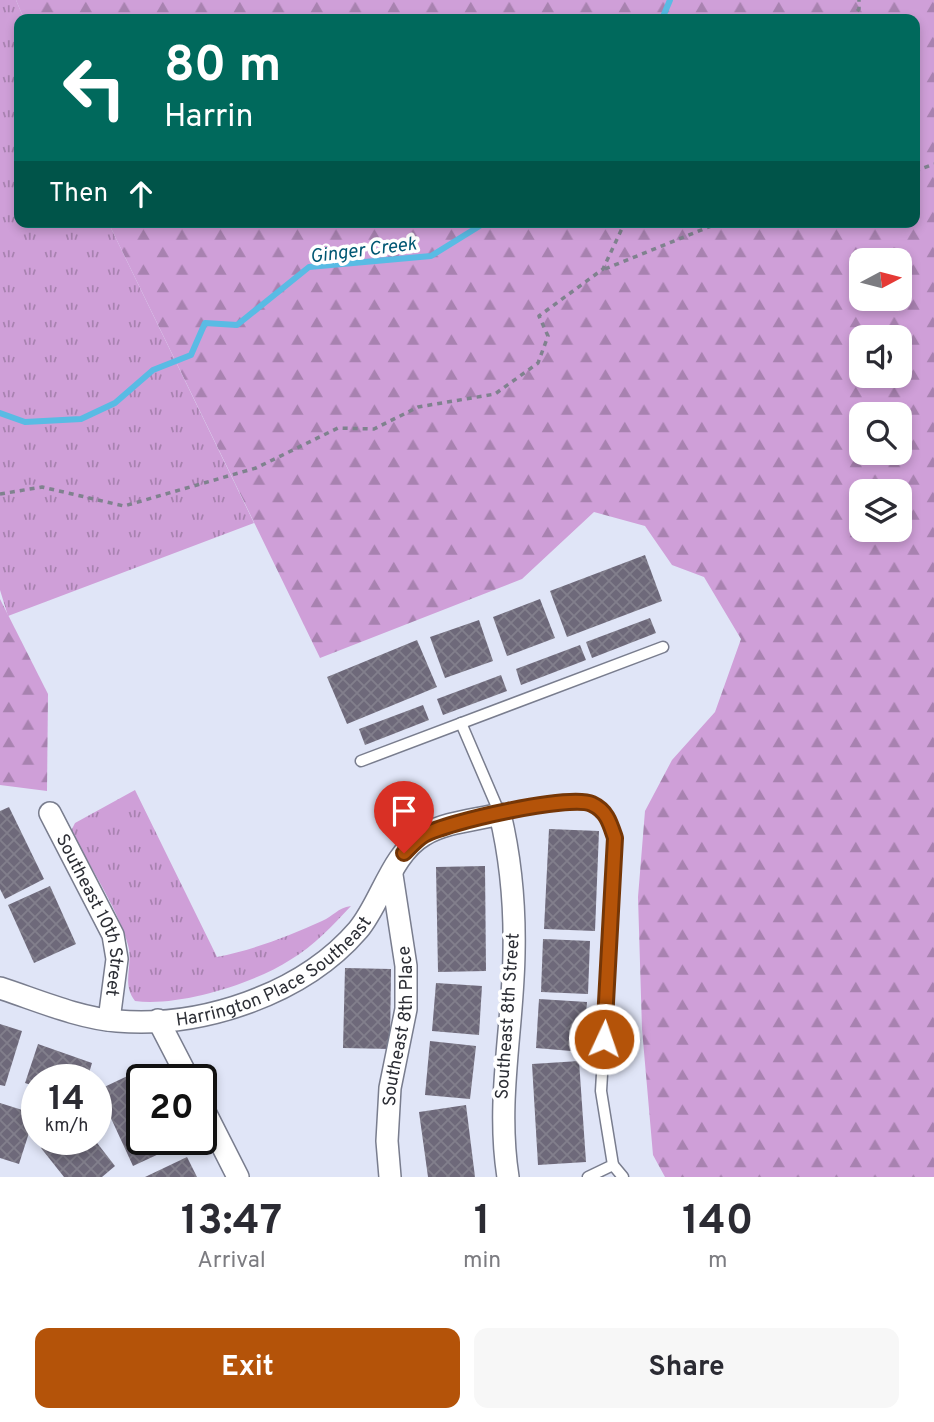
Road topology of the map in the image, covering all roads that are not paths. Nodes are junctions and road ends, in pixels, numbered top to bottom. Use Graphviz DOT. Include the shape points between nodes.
graph roads {
  1 [pos="663,647"];
  2 [pos="461,723"];
  3 [pos="361,761"];
  4 [pos="50,813"];
  5 [pos="500,814"];
  6 [pos="392,875"];
  7 [pos="0,988"];
  8 [pos="108,1020"];
  9 [pos="158,1020"];
  10 [pos="181,1064"];
  11 [pos="217,1136"];
  12 [pos="613,1165"];
  13 [pos="238,1177"];
  14 [pos="390,1177"];
  15 [pos="508,1177"];
  16 [pos="588,1177"];
  17 [pos="623,1177"];
  1 -- 2 [label="lane"];
  2 -- 3 [label="lane"];
  2 -- 5 [label="lane"];
  4 -- 8 [label="street, Southeast 10th Street" via="113,935 117,959"];
  5 -- 6 [label="street, Harrington Place Southeast" via="423,835 404,853"];
  5 -- 12 [label="lane" via="572,801 590,803 608,818 615,838 601,1091"];
  5 -- 15 [label="street, Southeast 8th Street" via="512,863 514,954 501,1111"];
  6 -- 9 [label="street, Harrington Place Southeast" via="358,929 333,956 302,978 223,1009"];
  6 -- 14 [label="street, Southeast 8th Place" via="406,967 406,1009 390,1088"];
  7 -- 8 [label="street, Harrington Place Southeast"];
  8 -- 9 [label="street, Harrington Place Southeast"];
  9 -- 10 [label="street"];
  11 -- 13 [label="street"];
  12 -- 16 [label="lane"];
  12 -- 17 [label="lane"];
}
